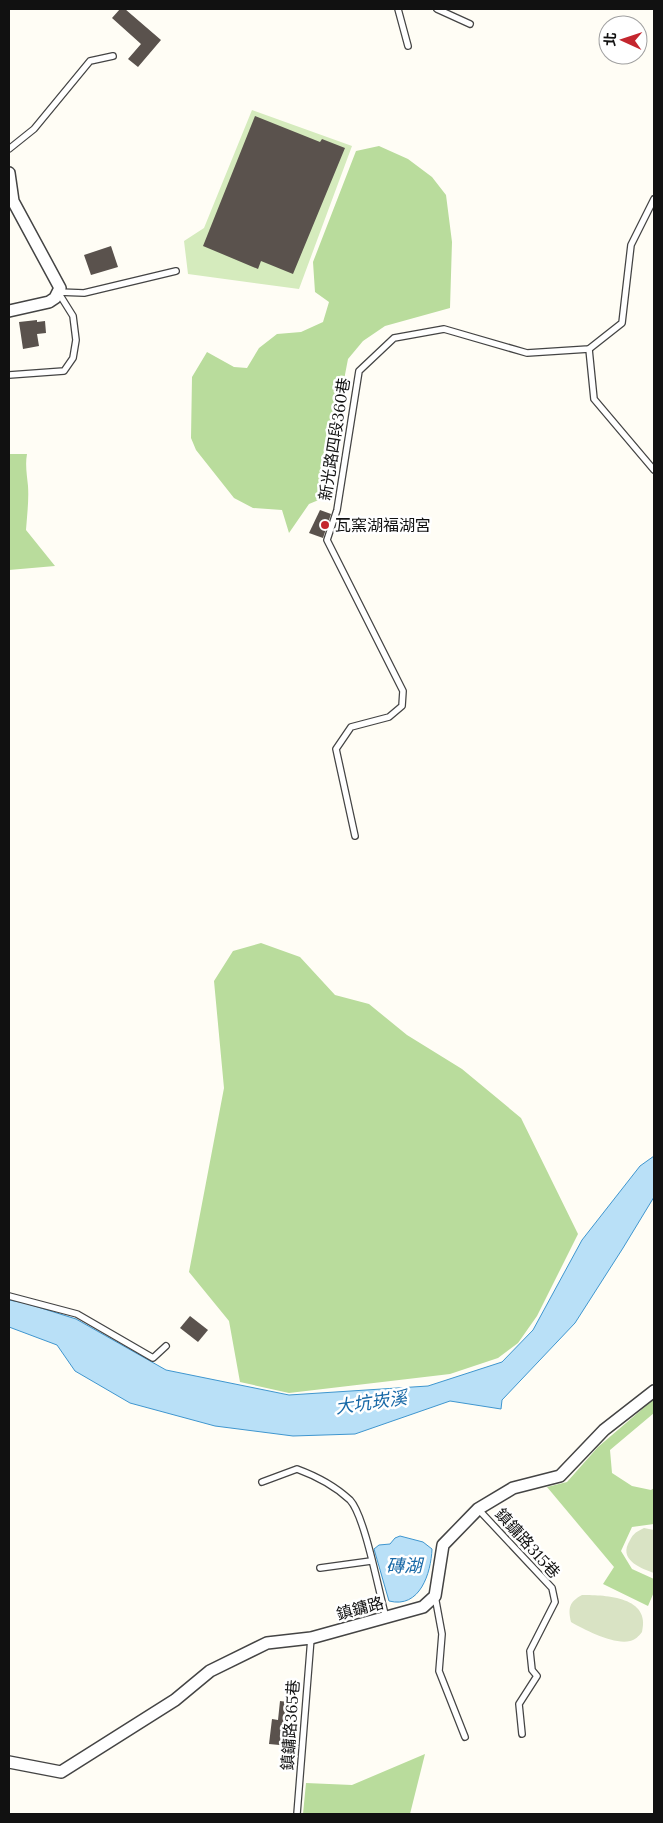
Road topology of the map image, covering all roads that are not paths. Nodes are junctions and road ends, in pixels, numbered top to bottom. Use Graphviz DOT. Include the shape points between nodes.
graph roads {
  1 [pos="398,9"];
  2 [pos="437,9"];
  3 [pos="470,24"];
  4 [pos="408,46"];
  5 [pos="113,56"];
  6 [pos="9,149"];
  7 [pos="9,173"];
  8 [pos="654,199"];
  9 [pos="176,271"];
  10 [pos="58,292"];
  11 [pos="9,311"];
  12 [pos="588,350"];
  13 [pos="9,375"];
  14 [pos="654,470"];
  15 [pos="355,836"];
  16 [pos="9,1296"];
  17 [pos="166,1346"];
  18 [pos="654,1391"];
  19 [pos="262,1482"];
  20 [pos="478,1509"];
  21 [pos="371,1561"];
  22 [pos="320,1568"];
  23 [pos="435,1596"];
  24 [pos="386,1618"];
  25 [pos="311,1638"];
  26 [pos="522,1734"];
  27 [pos="465,1737"];
  28 [pos="9,1762"];
  29 [pos="297,1814"];
  1 -- 4 [label="lane"];
  2 -- 3 [label="lane"];
  5 -- 6 [label="lane" via="90,61 34,129"];
  7 -- 10 [label="street" via="13,202 60,288"];
  8 -- 12 [label="lane" via="631,245 622,323"];
  9 -- 10 [label="lane" via="84,293"];
  10 -- 11 [label="street" via="50,302"];
  10 -- 13 [label="lane" via="73,316 74,358 64,371"];
  12 -- 14 [label="lane" via="594,399"];
  12 -- 15 [label="lane, 新光路四段360巷" via="527,353 444,329 394,338 359,371 337,510 327,540 403,691 402,706 389,717 351,726 336,750"];
  16 -- 17 [label="lane" via="78,1314 153,1358"];
  18 -- 20 [label="street" via="604,1430 560,1476 513,1488"];
  19 -- 21 [label="lane" via="297,1469 317,1477 350,1501 360,1517"];
  20 -- 23 [label="street" via="442,1544"];
  20 -- 26 [label="lane, 鎮鏞路315巷" via="552,1588 555,1602 530,1652 532,1670 537,1676 519,1704"];
  21 -- 22 [label="lane"];
  21 -- 24 [label="lane"];
  23 -- 24 [label="street, 鎮鏞路" via="423,1607"];
  23 -- 27 [label="lane" via="442,1634 439,1671"];
  24 -- 25 [label="street, 鎮鏞路"];
  25 -- 28 [label="street, 鎮鏞路" via="267,1643 210,1671 174,1700 61,1772"];
  25 -- 29 [label="lane, 鎮鏞路365巷"];
}
